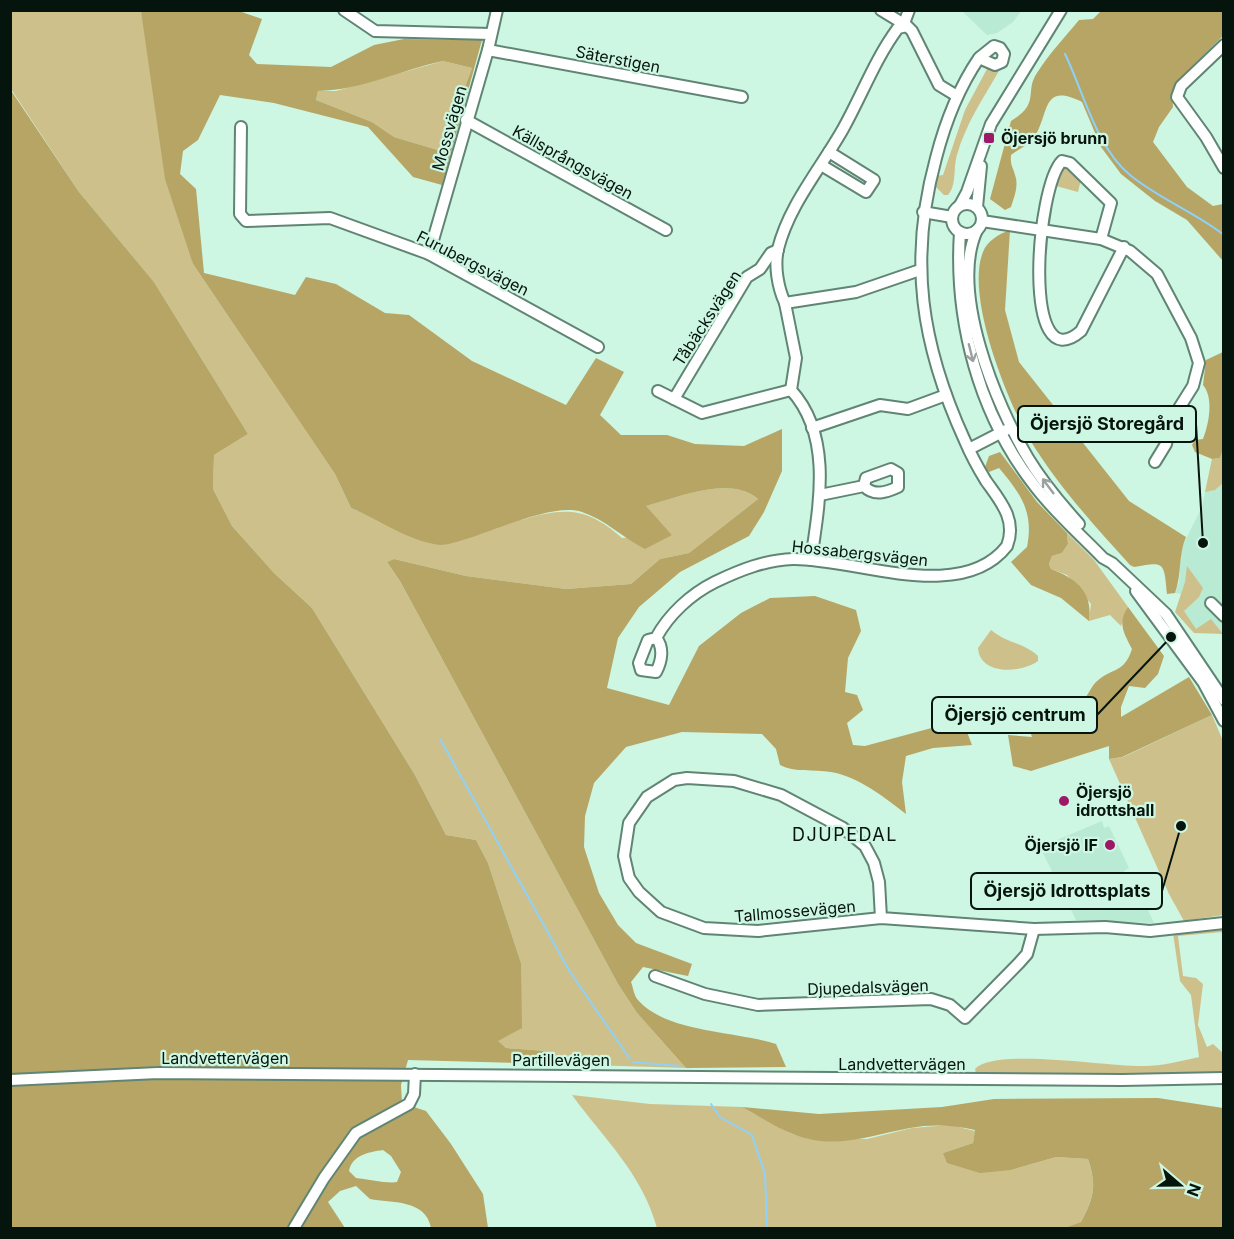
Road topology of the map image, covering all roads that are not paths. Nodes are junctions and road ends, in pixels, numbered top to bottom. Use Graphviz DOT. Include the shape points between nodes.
graph roads {
  1 [pos="344,10"];
  2 [pos="497,10"];
  3 [pos="881,10"];
  4 [pos="909,10"];
  5 [pos="1061,10"];
  6 [pos="902,26"];
  7 [pos="491,34"];
  8 [pos="1224,45"];
  9 [pos="488,50"];
  10 [pos="979,58"];
  11 [pos="957,96"];
  12 [pos="742,98"];
  13 [pos="996,117"];
  14 [pos="466,120"];
  15 [pos="240,127"];
  16 [pos="829,152"];
  17 [pos="821,165"];
  18 [pos="1224,168"];
  19 [pos="960,205"];
  20 [pos="977,207"];
  21 [pos="923,212"];
  22 [pos="952,217"];
  23 [pos="979,226"];
  24 [pos="1041,229"];
  25 [pos="666,230"];
  26 [pos="960,232"];
  27 [pos="1101,239"];
  28 [pos="1124,247"];
  29 [pos="778,250"];
  30 [pos="429,254"];
  31 [pos="920,270"];
  32 [pos="785,303"];
  33 [pos="598,347"];
  34 [pos="791,390"];
  35 [pos="658,391"];
  36 [pos="946,395"];
  37 [pos="674,399"];
  38 [pos="812,428"];
  39 [pos="1011,428"];
  40 [pos="1000,433"];
  41 [pos="969,449"];
  42 [pos="1155,462"];
  43 [pos="864,486"];
  44 [pos="820,495"];
  45 [pos="811,560"];
  46 [pos="1112,563"];
  47 [pos="1131,583"];
  48 [pos="1211,603"];
  49 [pos="1224,616"];
  50 [pos="656,638"];
  51 [pos="1224,700"];
  52 [pos="1224,721"];
  53 [pos="881,918"];
  54 [pos="1224,922"];
  55 [pos="1034,929"];
  56 [pos="655,976"];
  57 [pos="416,1074"];
  58 [pos="441,1074"];
  59 [pos="681,1077"];
  60 [pos="1224,1078"];
  61 [pos="10,1080"];
  62 [pos="1122,1080"];
  63 [pos="1224,1085"];
  64 [pos="294,1228"];
  1 -- 7 [label="street" via="375,31"];
  2 -- 7 [label="street, Mossvägen"];
  3 -- 6 [label="street"];
  4 -- 6 [label="street, Tåbäcksvägen"];
  5 -- 13 [label="street"];
  6 -- 11 [label="street" via="912,31 939,85"];
  6 -- 16 [label="street, Tåbäcksvägen" via="879,57"];
  7 -- 9 [label="street, Mossvägen"];
  8 -- 18 [label="street" via="1181,86 1176,97"];
  9 -- 12 [label="street, Säterstigen"];
  9 -- 14 [label="street, Mossvägen"];
  10 -- 11 [label="street, Hossabergsvägen"];
  11 -- 21 [label="street, Hossabergsvägen" via="937,152"];
  13 -- 19 [label="street"];
  13 -- 20 [label="street" via="979,173"];
  14 -- 25 [label="street, Källsprångsvägen"];
  14 -- 30 [label="street, Mossvägen"];
  15 -- 30 [label="street, Furubergsvägen" via="240,214 246,221 330,218"];
  16 -- 17 [label="street, Tåbäcksvägen"];
  16 -- 17 [label="street" via="874,180 866,192"];
  17 -- 29 [label="street, Tåbäcksvägen" via="789,219"];
  19 -- 20 [label="street"];
  19 -- 22 [label="street"];
  20 -- 23 [label="street"];
  21 -- 22 [label="street"];
  21 -- 31 [label="street, Hossabergsvägen"];
  22 -- 26 [label="street" via="953,226"];
  23 -- 24 [label="street"];
  23 -- 26 [label="street" via="968,234"];
  23 -- 39 [label="street" via="970,254 973,314 987,372"];
  24 -- 27 [label="street"];
  24 -- 27 [label="street" via="1057,168 1064,160 1111,203"];
  24 -- 28 [label="street" via="1041,290 1048,333 1054,338 1070,337 1081,331"];
  26 -- 40 [label="street, one-way" via="968,340 987,406"];
  27 -- 28 [label="street"];
  28 -- 42 [label="street" via="1149,264 1162,283 1191,338 1198,363 1193,386 1172,421 1166,444"];
  29 -- 32 [label="street" via="777,270"];
  29 -- 37 [label="street, Tåbäcksvägen" via="747,277"];
  30 -- 33 [label="street, Furubergsvägen"];
  31 -- 32 [label="street" via="843,295"];
  31 -- 36 [label="street, Hossabergsvägen" via="927,328"];
  32 -- 34 [label="street" via="796,358"];
  34 -- 37 [label="street" via="702,413"];
  34 -- 38 [label="street" via="808,410"];
  35 -- 37 [label="street"];
  36 -- 38 [label="street" via="908,409 880,405"];
  36 -- 41 [label="street, Hossabergsvägen"];
  38 -- 44 [label="street" via="821,468"];
  39 -- 40 [label="street"];
  46 -- 39 [label="street, one-way" via="1029,460"];
  40 -- 41 [label="street"];
  40 -- 46 [label="street" via="1035,487"];
  41 -- 45 [label="street, Hossabergsvägen" via="1004,506 1011,526 1007,546 992,560 979,567 935,575 893,574"];
  43 -- 44 [label="street"];
  44 -- 45 [label="street"];
  45 -- 50 [label="street, Hossabergsvägen" via="756,565 706,587 682,604"];
  46 -- 47 [label="street"];
  47 -- 51 [label="street" via="1166,614"];
  47 -- 52 [label="street" via="1203,682"];
  48 -- 49 [label="street"];
  53 -- 53 [label="street, Tallmossevägen" via="743,932 683,922 650,905 629,878 624,856 629,823 647,797 674,780 734,781 781,795 843,828 865,846 879,882"];
  53 -- 55 [label="street, Tallmossevägen"];
  54 -- 55 [label="street, Tallmossevägen" via="1150,930"];
  55 -- 56 [label="street, Djupedalsvägen" via="1027,954 965,1018 950,1005 931,999 758,1005 705,994"];
  57 -- 58 [label="street, Landvettervägen"];
  57 -- 61 [label="street, Landvettervägen" via="158,1073"];
  57 -- 64 [label="street" via="409,1104 356,1133"];
  58 -- 59 [label="street, Partillevägen"];
  59 -- 62 [label="street, Landvettervägen"];
  60 -- 62 [label="street, Landvettervägen"];
  62 -- 63 [label="street, Landvettervägen"];
}
